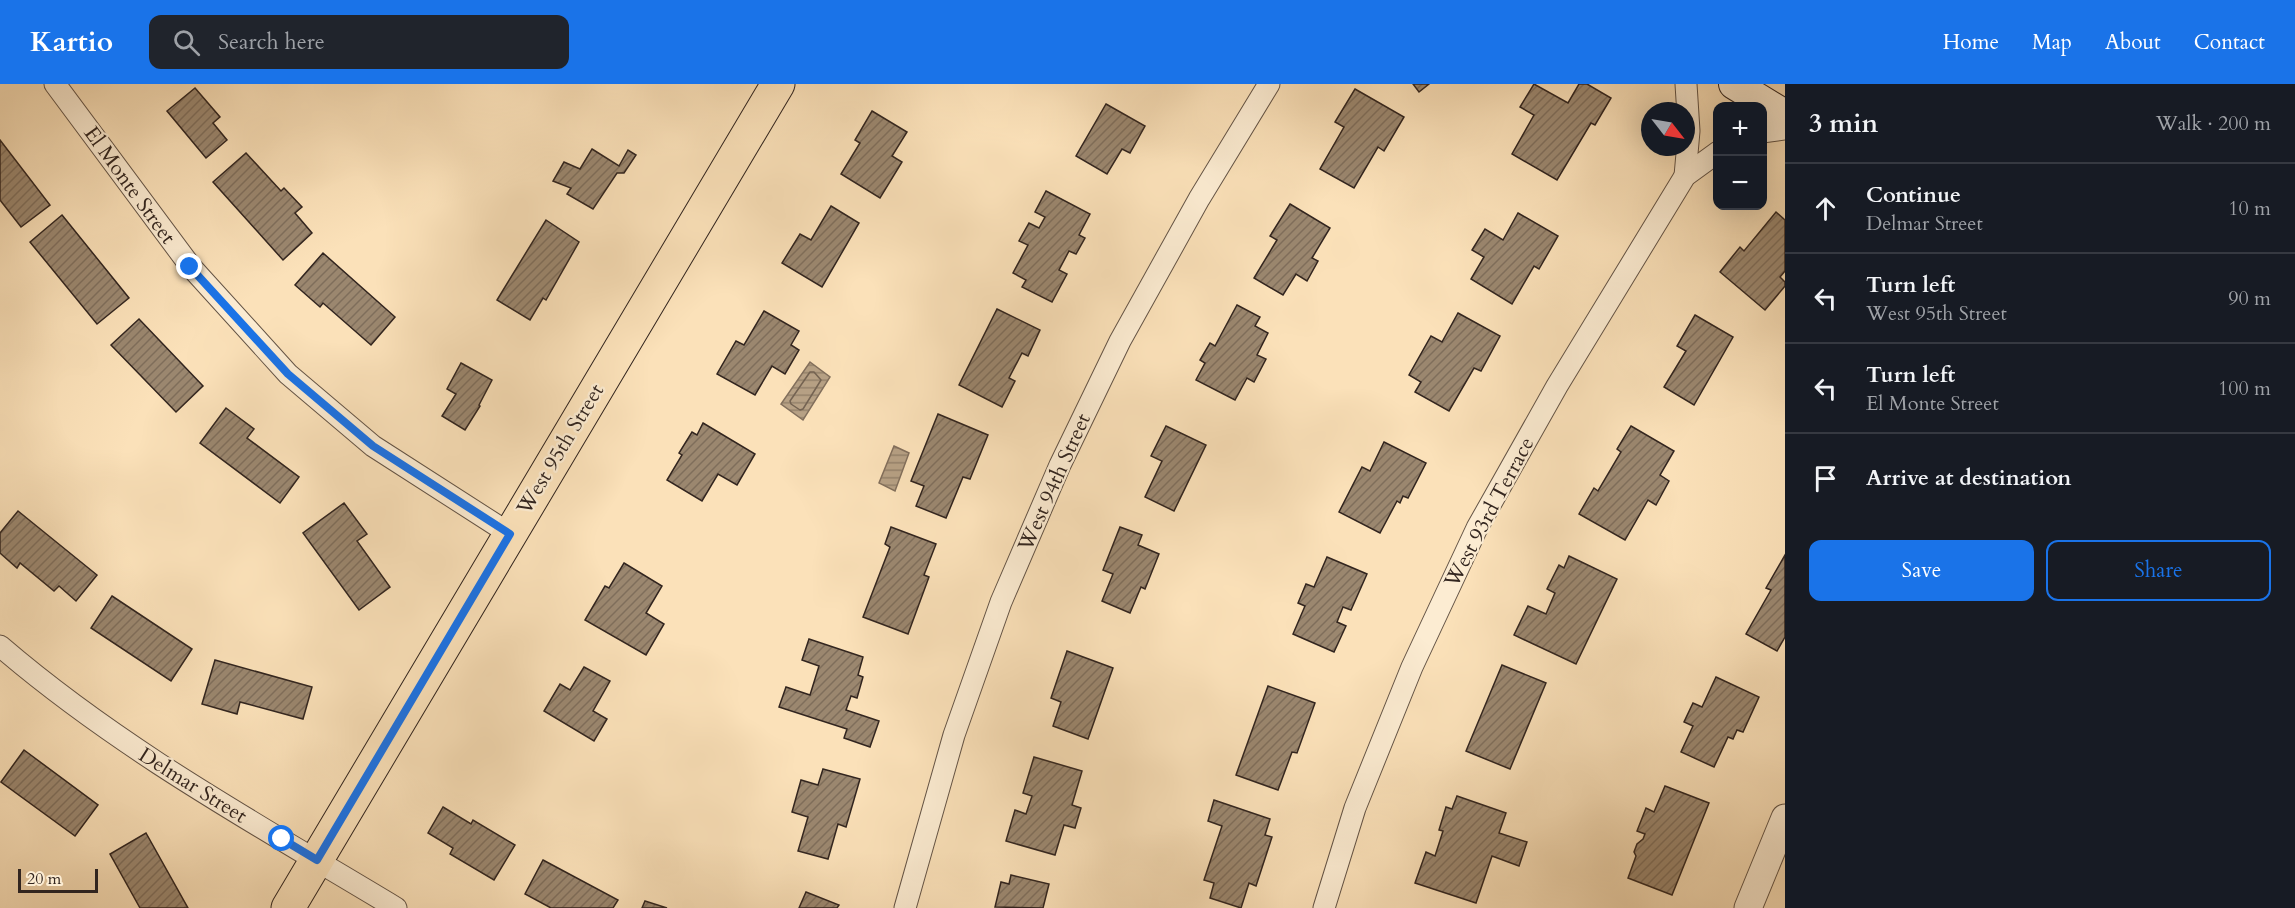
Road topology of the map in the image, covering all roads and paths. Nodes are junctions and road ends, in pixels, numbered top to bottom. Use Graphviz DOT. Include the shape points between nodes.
graph roads {
  1 [pos="55,84"];
  2 [pos="778,84"];
  3 [pos="1269,84"];
  4 [pos="1686,84"];
  5 [pos="1734,84"];
  6 [pos="1785,115"];
  7 [pos="1785,129"];
  8 [pos="1767,131"];
  9 [pos="1713,156"];
  10 [pos="1685,176"];
  11 [pos="510,534"];
  12 [pos="0,646"];
  13 [pos="1785,818"];
  14 [pos="317,860"];
  15 [pos="288,908"];
  16 [pos="396,908"];
  17 [pos="905,908"];
  18 [pos="1324,908"];
  19 [pos="1748,908"];
  1 -- 11 [label="street, El Monte Street" via="190,267 288,374 373,446"];
  2 -- 11 [label="main road, West 95th Street"];
  3 -- 17 [label="street, West 94th Street" via="1119,341 1060,465 1001,602 954,735"];
  4 -- 10 [label="street" via="1689,131"];
  5 -- 6 [label="main road"];
  7 -- 8 [label="street"];
  9 -- 10 [label="street, West 93rd Terrace"];
  10 -- 18 [label="street, West 93rd Terrace" via="1557,386 1477,528 1412,667 1355,808"];
  11 -- 14 [label="main road, West 95th Street"];
  12 -- 14 [label="street, Delmar Street" via="129,745"];
  13 -- 19 [label="street"];
  14 -- 15 [label="main road, West 95th Street"];
  14 -- 16 [label="street, Delmar Street"];
}
